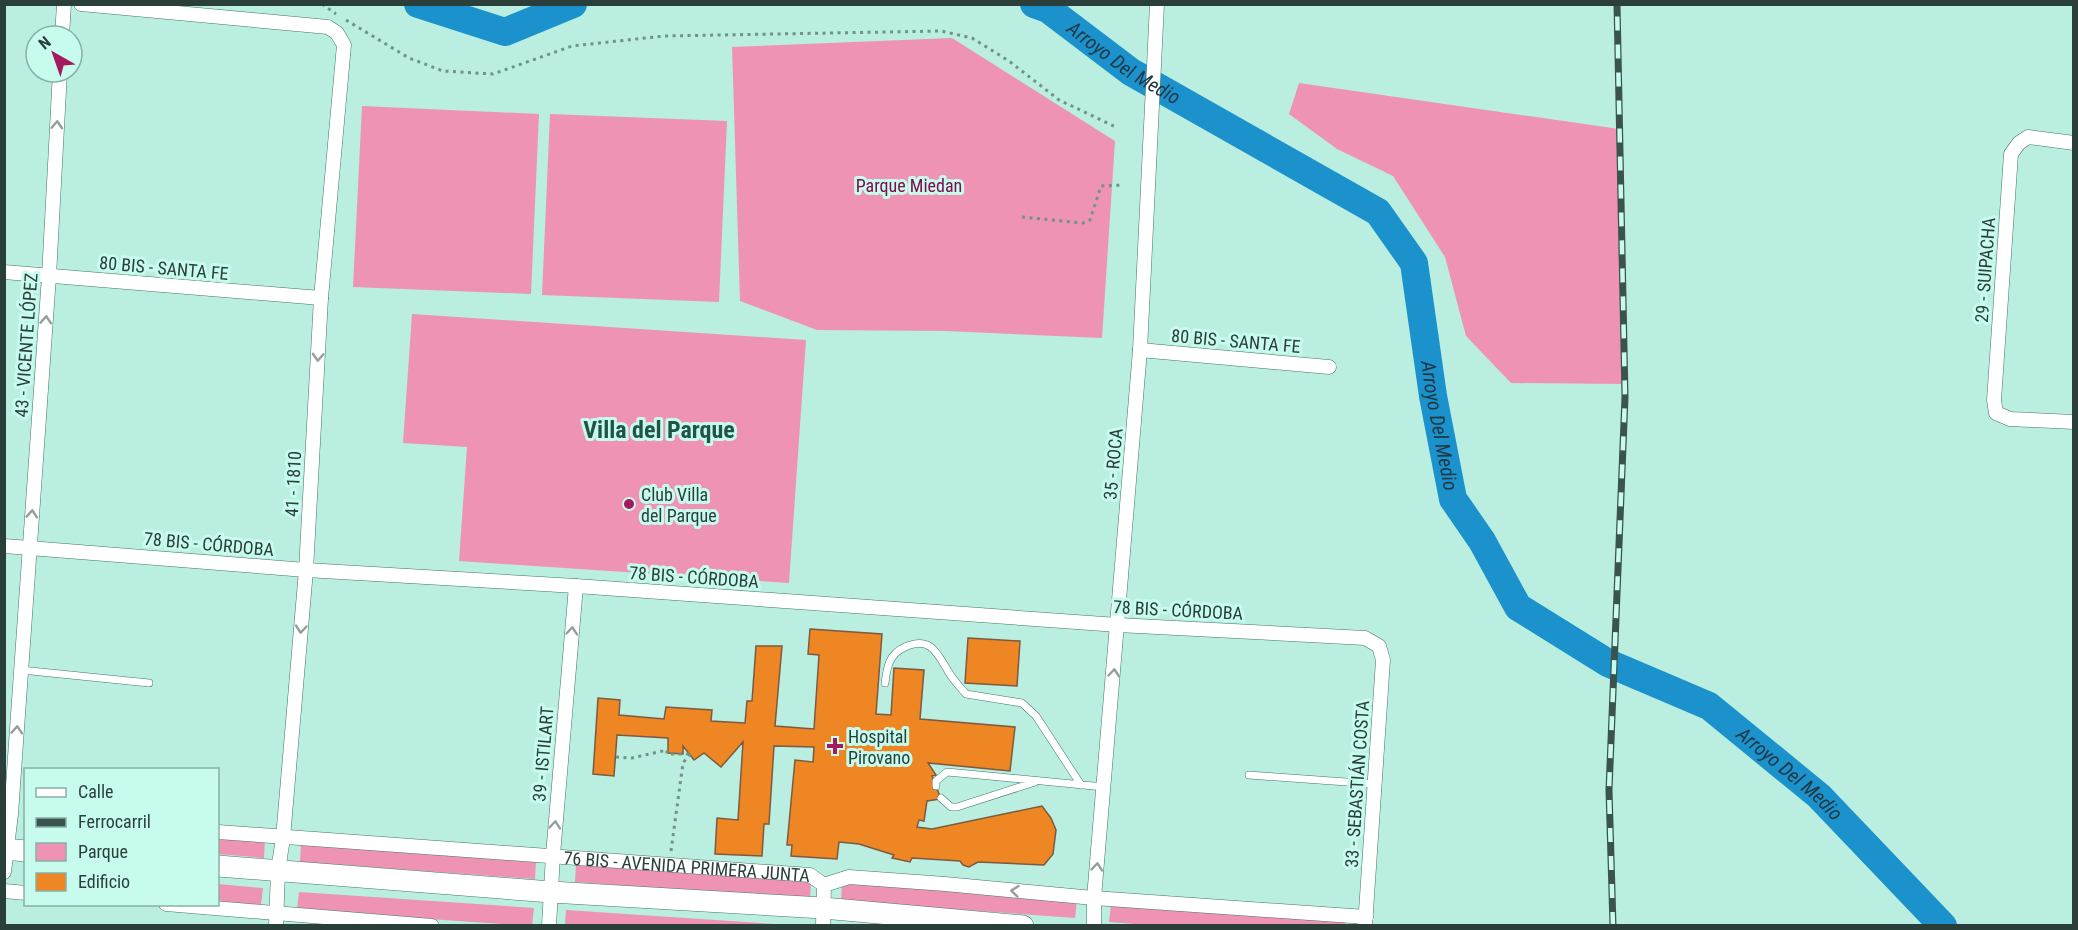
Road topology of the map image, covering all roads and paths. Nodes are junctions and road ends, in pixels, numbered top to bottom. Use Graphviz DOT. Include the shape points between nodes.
graph roads {
  1 [pos="64,4"];
  2 [pos="81,4"];
  3 [pos="322,4"];
  4 [pos="1156,9"];
  5 [pos="63,24"];
  6 [pos="59,84"];
  7 [pos="1118,128"];
  8 [pos="2073,143"];
  9 [pos="1123,185"];
  10 [pos="1022,217"];
  11 [pos="4,272"];
  12 [pos="49,276"];
  13 [pos="321,298"];
  14 [pos="1140,350"];
  15 [pos="1329,367"];
  16 [pos="2073,422"];
  17 [pos="4,546"];
  18 [pos="30,548"];
  19 [pos="306,570"];
  20 [pos="576,586"];
  21 [pos="1118,625"];
  22 [pos="1379,646"];
  23 [pos="21,670"];
  24 [pos="149,683"];
  25 [pos="885,683"];
  26 [pos="616,757"];
  27 [pos="1249,775"];
  28 [pos="1038,781"];
  29 [pos="1374,784"];
  30 [pos="1081,785"];
  31 [pos="936,786"];
  32 [pos="1104,788"];
  33 [pos="941,798"];
  34 [pos="8,814"];
  35 [pos="24,815"];
  36 [pos="219,832"];
  37 [pos="284,838"];
  38 [pos="12,850"];
  39 [pos="553,855"];
  40 [pos="669,864"];
  41 [pos="219,866"];
  42 [pos="278,871"];
  43 [pos="4,872"];
  44 [pos="824,885"];
  45 [pos="4,891"];
  46 [pos="550,892"];
  47 [pos="24,893"];
  48 [pos="1094,898"];
  49 [pos="180,906"];
  50 [pos="823,917"];
  51 [pos="276,920"];
  52 [pos="1366,921"];
  53 [pos="432,926"];
  54 [pos="549,926"];
  55 [pos="1023,926"];
  56 [pos="1094,926"];
  1 -- 5 [label="street"];
  2 -- 13 [label="street, 41 - 1810" via="328,27 337,33 344,45"];
  3 -- 7 [label="path" via="409,58 444,71 493,74 572,46 664,36 941,31 972,38 1059,100"];
  4 -- 14 [label="street, 35 - ROCA"];
  12 -- 6 [label="street, 43 - VICENTE LÓPEZ, one-way"];
  8 -- 16 [label="street, 29 - SUIPACHA" via="2028,137 2011,154 1994,400 1996,413 2010,419"];
  9 -- 10 [label="path" via="1101,186 1090,220 1083,223"];
  11 -- 12 [label="street, 80 BIS - SANTA FE"];
  12 -- 13 [label="street, 80 BIS - SANTA FE"];
  18 -- 12 [label="street, 43 - VICENTE LÓPEZ, one-way"];
  13 -- 19 [label="street, 41 - 1810, one-way"];
  14 -- 15 [label="street, 80 BIS - SANTA FE"];
  14 -- 21 [label="street, 35 - ROCA"];
  17 -- 18 [label="street, 78 BIS - CÓRDOBA"];
  18 -- 19 [label="street, 78 BIS - CÓRDOBA"];
  18 -- 23 [label="street, 43 - VICENTE LÓPEZ"];
  19 -- 20 [label="street, 78 BIS - CÓRDOBA"];
  19 -- 37 [label="street, 41 - 1810, one-way"];
  20 -- 21 [label="street, 78 BIS - CÓRDOBA"];
  39 -- 20 [label="street, 39 - ISTILART, one-way"];
  21 -- 22 [label="street, 78 BIS - CÓRDOBA" via="1365,638"];
  32 -- 21 [label="street, 35 - ROCA, one-way"];
  22 -- 29 [label="street, 33 - SEBASTIÁN COSTA" via="1383,660"];
  23 -- 24 [label="lane"];
  34 -- 23 [label="street, 43 - VICENTE LÓPEZ, one-way"];
  25 -- 30 [label="lane" via="894,655 916,644 930,645 966,694 1022,703 1036,716"];
  26 -- 40 [label="path" via="632,758 667,750 667,754 690,754 683,763"];
  27 -- 29 [label="lane"];
  28 -- 30 [label="lane"];
  28 -- 31 [label="lane" via="948,772 936,781"];
  28 -- 33 [label="lane" via="957,807"];
  29 -- 52 [label="street, 33 - SEBASTIÁN COSTA"];
  30 -- 32 [label="lane"];
  48 -- 32 [label="street, 35 - ROCA, one-way"];
  34 -- 35 [label="street"];
  34 -- 38 [label="street, 43 - VICENTE LÓPEZ"];
  36 -- 37 [label="street, 76 BIS - AVENIDA PRIMERA JUNTA"];
  37 -- 39 [label="street, 76 BIS - AVENIDA PRIMERA JUNTA"];
  37 -- 42 [label="street, 41 - 1810"];
  38 -- 43 [label="street, 43 - VICENTE LÓPEZ"];
  39 -- 40 [label="street, 76 BIS - AVENIDA PRIMERA JUNTA"];
  39 -- 46 [label="street, 39 - ISTILART"];
  40 -- 44 [label="street, 76 BIS - AVENIDA PRIMERA JUNTA" via="810,875"];
  41 -- 42 [label="highway, 76 BIS - AVENIDA PRIMERA JUNTA"];
  42 -- 46 [label="highway, 76 BIS - AVENIDA PRIMERA JUNTA"];
  42 -- 51 [label="street, 41 - 1810"];
  48 -- 44 [label="street, 76 BIS - AVENIDA PRIMERA JUNTA, one-way" via="849,878"];
  44 -- 50 [label="street"];
  45 -- 47 [label="street"];
  46 -- 50 [label="highway, 76 BIS - AVENIDA PRIMERA JUNTA"];
  46 -- 54 [label="street, 39 - ISTILART"];
  48 -- 52 [label="street, 76 BIS - AVENIDA PRIMERA JUNTA"];
  48 -- 56 [label="street, 35 - ROCA"];
  49 -- 51 [label="street"];
  50 -- 55 [label="highway, 76 BIS - AVENIDA PRIMERA JUNTA"];
  51 -- 53 [label="street"];
}
